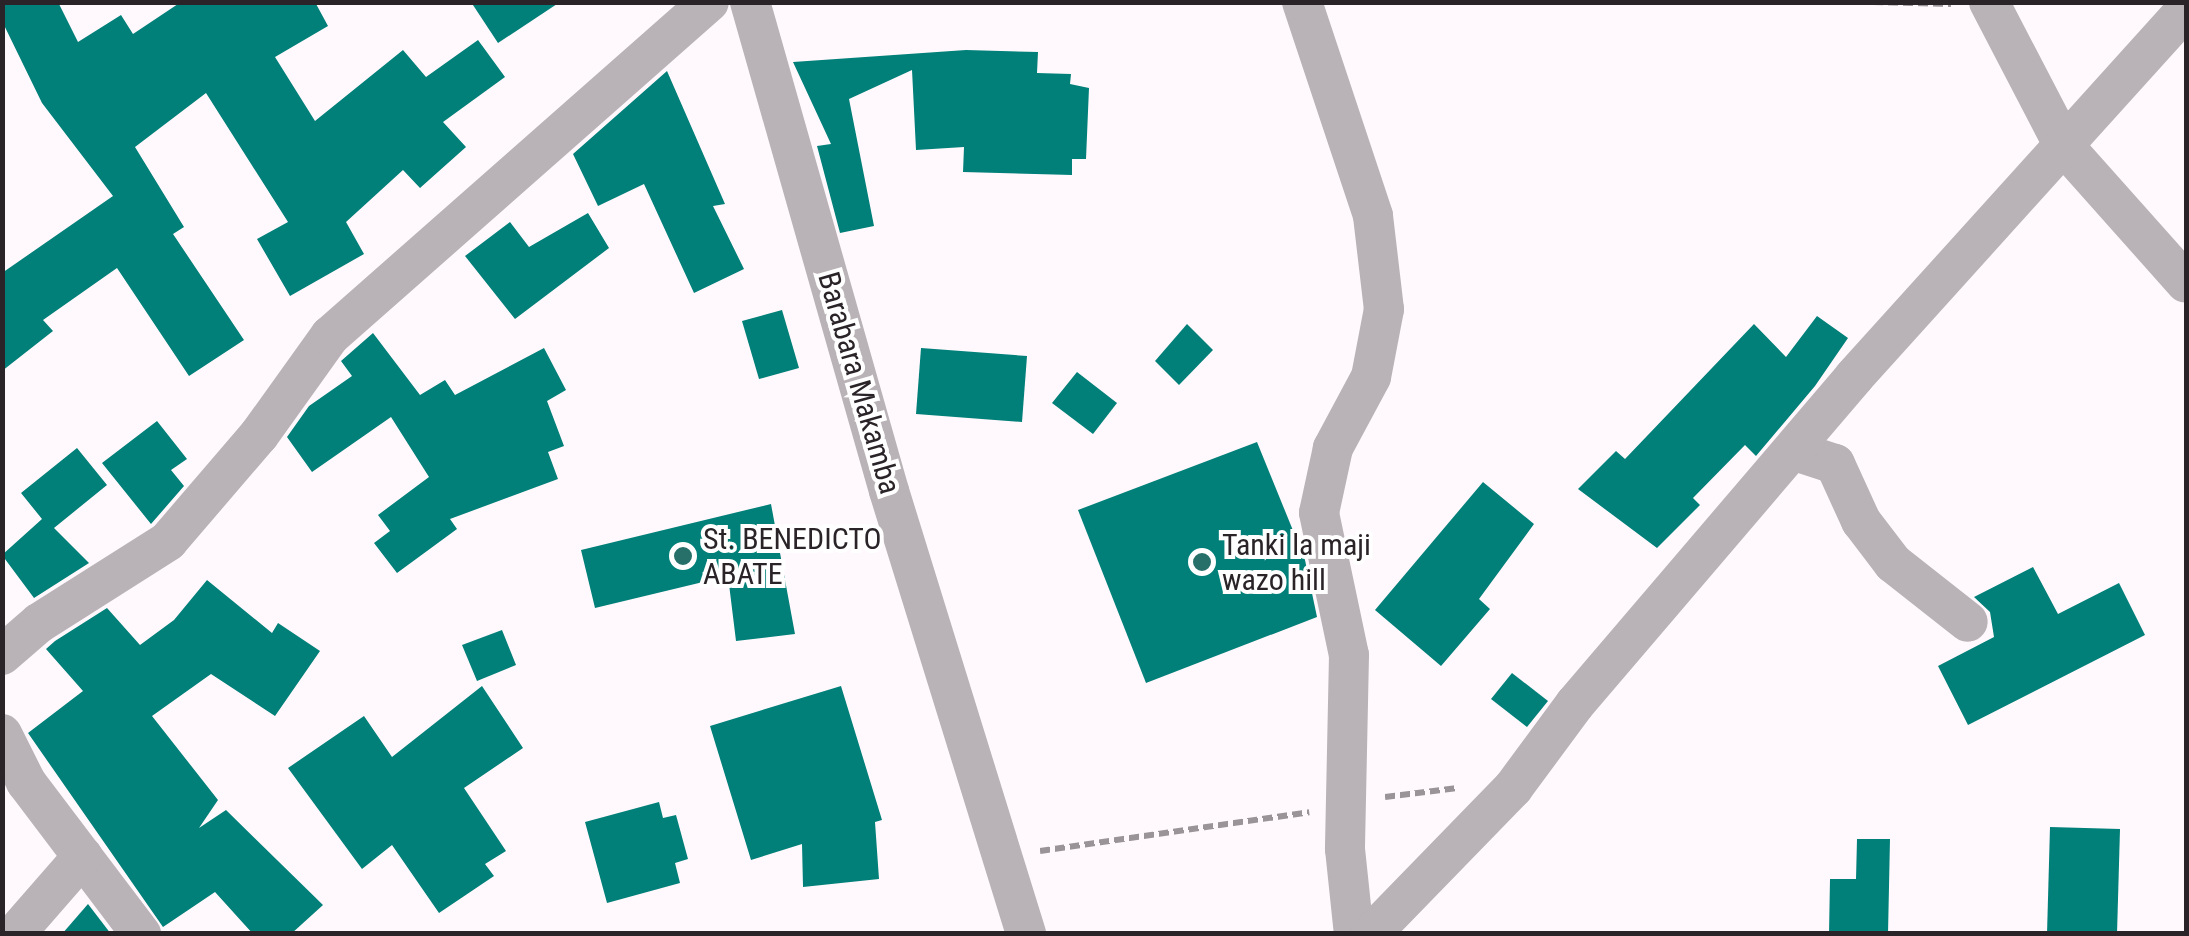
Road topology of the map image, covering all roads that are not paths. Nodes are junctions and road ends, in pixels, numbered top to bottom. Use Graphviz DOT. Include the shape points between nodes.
graph roads {
  1 [pos="709,2"];
  2 [pos="750,2"];
  3 [pos="1302,2"];
  4 [pos="1989,4"];
  5 [pos="2175,11"];
  6 [pos="2064,146"];
  7 [pos="2186,283"];
  8 [pos="1795,451"];
  9 [pos="1968,622"];
  10 [pos="2,655"];
  11 [pos="2,734"];
  12 [pos="84,856"];
  13 [pos="15,934"];
  14 [pos="141,934"];
  15 [pos="1026,934"];
  16 [pos="1354,934"];
  17 [pos="1371,934"];
  1 -- 10 [label="street" via="330,336 259,435 168,541 39,623"];
  2 -- 15 [label="street, Barabara Makamba" via="889,491"];
  3 -- 16 [label="street" via="1374,216 1384,309 1371,377 1333,448 1319,514 1349,656 1346,804"];
  4 -- 6 [label="street"];
  5 -- 6 [label="street"];
  6 -- 7 [label="street"];
  6 -- 8 [label="street"];
  8 -- 9 [label="street" via="1835,464 1861,521 1892,564"];
  8 -- 17 [label="street" via="1575,704 1513,788"];
  11 -- 12 [label="street" via="26,782"];
  12 -- 13 [label="street"];
  12 -- 14 [label="street"];
}
